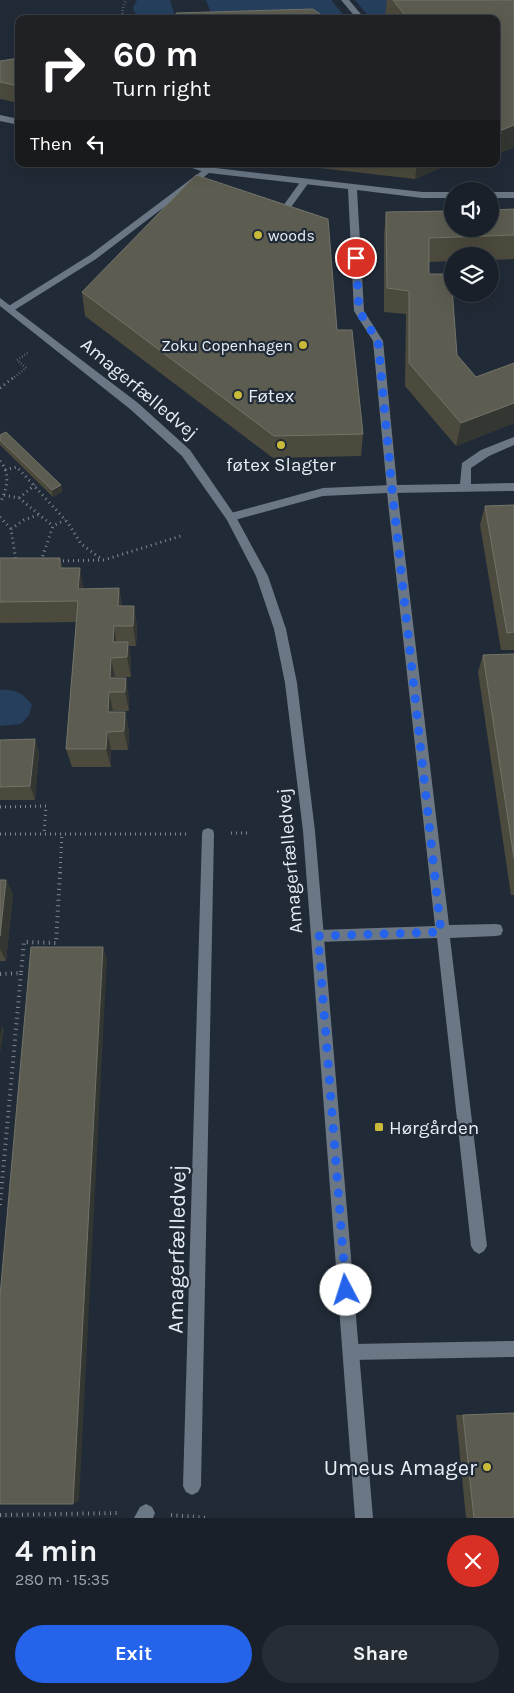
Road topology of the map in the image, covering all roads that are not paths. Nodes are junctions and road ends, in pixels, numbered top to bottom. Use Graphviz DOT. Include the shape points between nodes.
graph roads {
  1 [pos="345,0"];
  2 [pos="358,15"];
  3 [pos="0,118"];
  4 [pos="15,121"];
  5 [pos="198,167"];
  6 [pos="207,170"];
  7 [pos="304,182"];
  8 [pos="352,187"];
  9 [pos="444,195"];
  10 [pos="499,195"];
  11 [pos="514,195"];
  12 [pos="273,225"];
  13 [pos="5,305"];
  14 [pos="514,441"];
  15 [pos="465,487"];
  16 [pos="514,487"];
  17 [pos="392,489"];
  18 [pos="231,518"];
  19 [pos="208,834"];
  20 [pos="496,930"];
  21 [pos="441,932"];
  22 [pos="318,936"];
  23 [pos="479,1246"];
  24 [pos="514,1349"];
  25 [pos="352,1352"];
  26 [pos="192,1486"];
  27 [pos="364,1518"];
  1 -- 2 [label="street"];
  3 -- 4 [label="street"];
  5 -- 6 [label="street"];
  6 -- 7 [label="street"];
  6 -- 13 [label="street, Amagerfælledvej" via="93,257"];
  7 -- 8 [label="street"];
  7 -- 12 [label="street"];
  8 -- 9 [label="street"];
  8 -- 17 [label="street" via="359,311 378,341"];
  10 -- 11 [label="street"];
  13 -- 18 [label="street, Amagerfælledvej" via="134,406 186,453"];
  14 -- 15 [label="street" via="485,453 466,466"];
  15 -- 16 [label="street"];
  15 -- 17 [label="street"];
  17 -- 18 [label="street" via="323,492"];
  17 -- 21 [label="street"];
  18 -- 22 [label="street, Amagerfælledvej" via="262,576 280,629 289,674 309,831"];
  19 -- 26 [label="street, Amagerfælledvej"];
  20 -- 21 [label="street"];
  21 -- 22 [label="street"];
  21 -- 23 [label="street"];
  22 -- 25 [label="street, Amagerfælledvej"];
  24 -- 25 [label="street"];
  25 -- 27 [label="street, Amagerfælledvej"];
}
